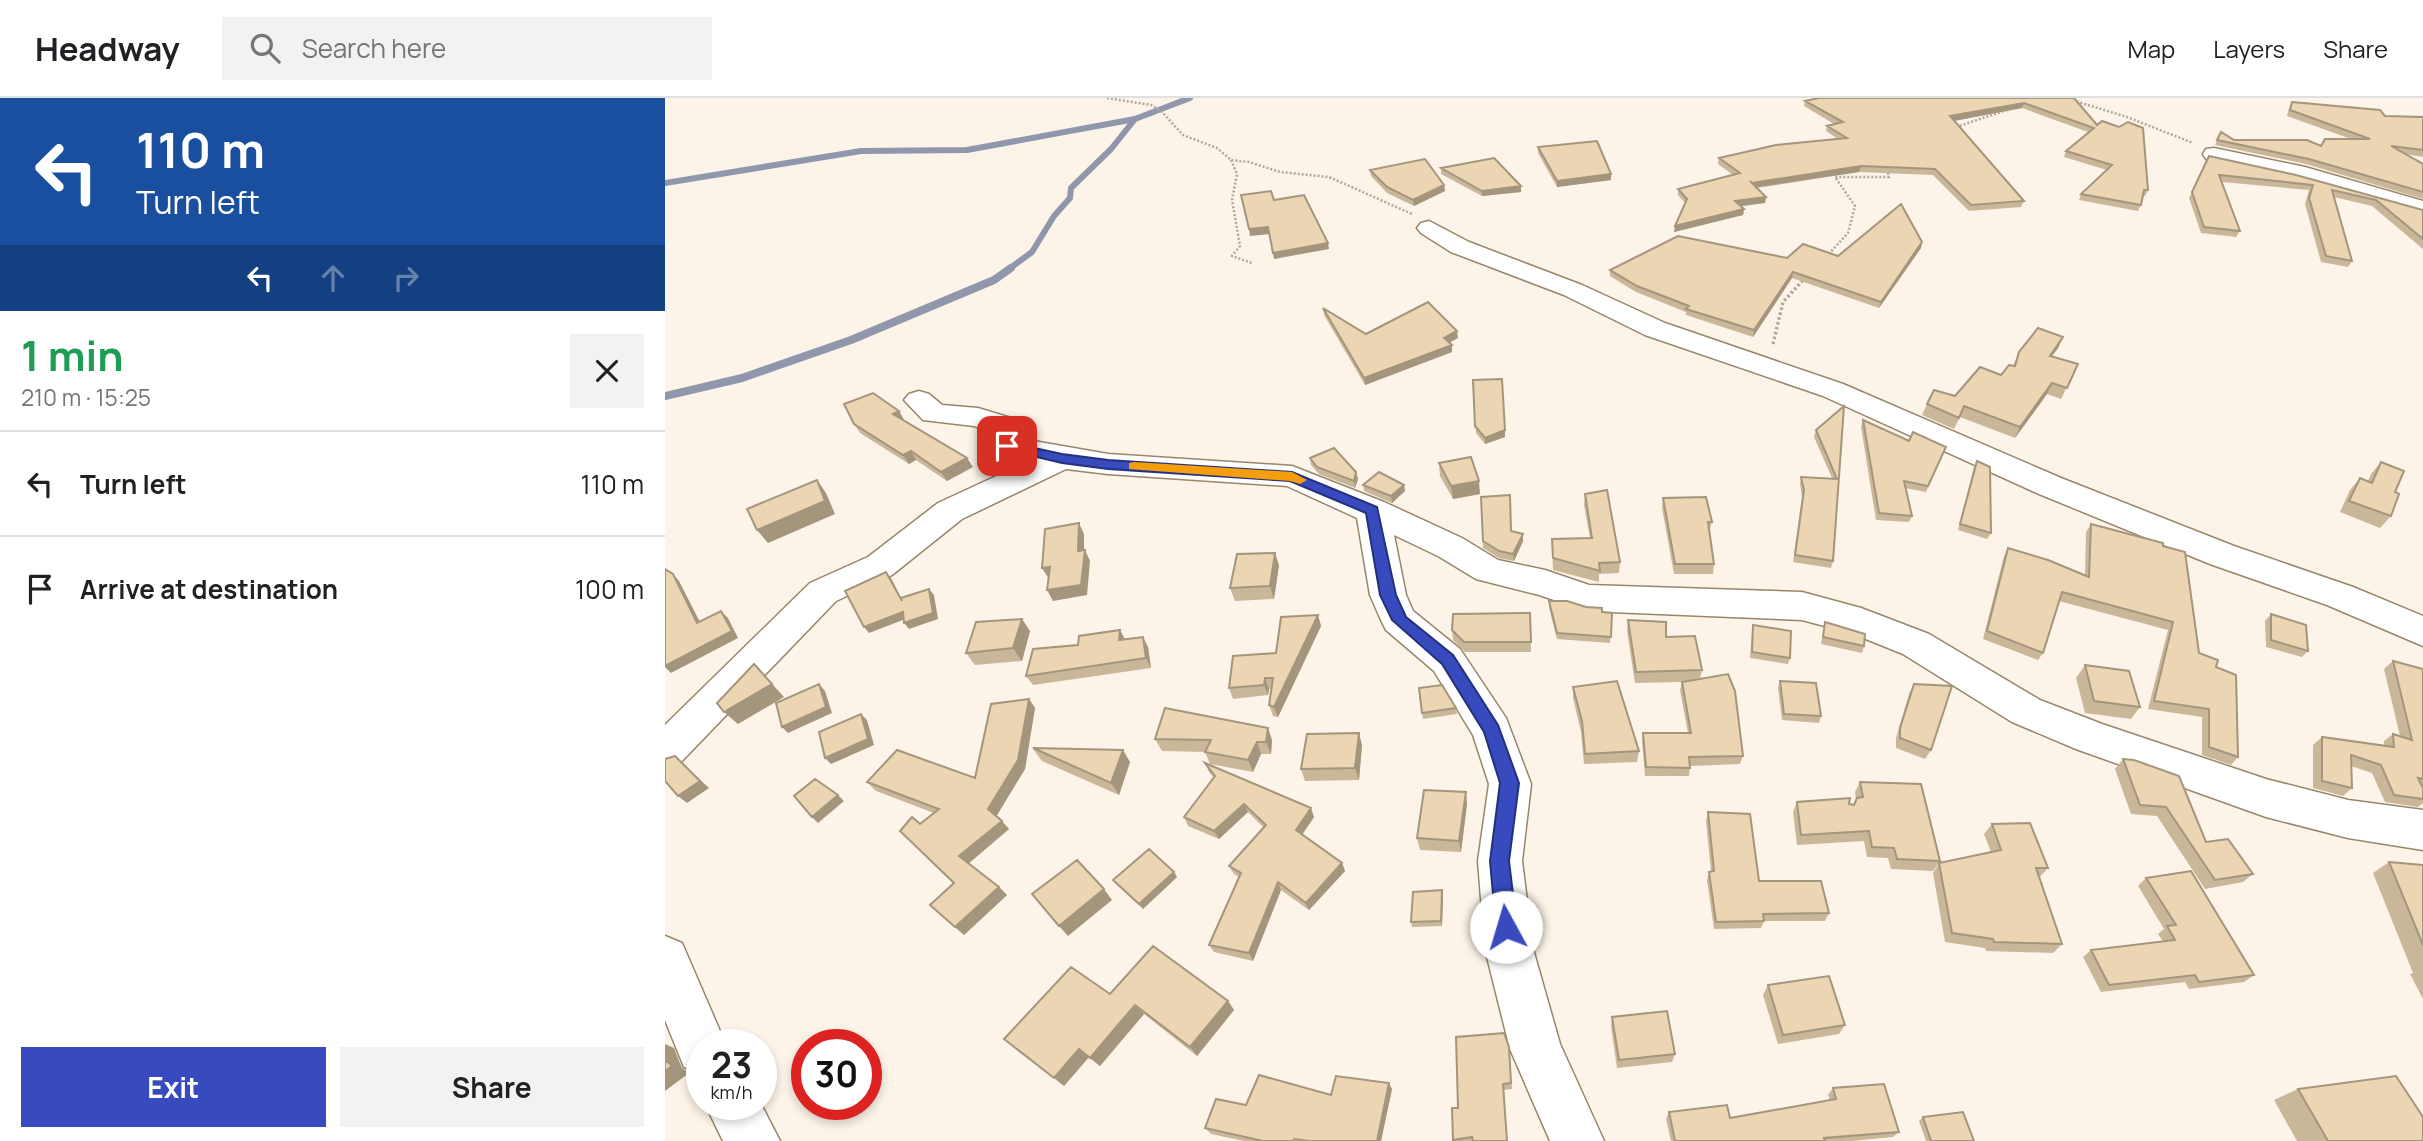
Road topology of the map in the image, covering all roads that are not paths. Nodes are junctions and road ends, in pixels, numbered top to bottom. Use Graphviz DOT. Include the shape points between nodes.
graph roads {
  1 [pos="2214,154"];
  2 [pos="2423,208"];
  3 [pos="1429,228"];
  4 [pos="919,400"];
  5 [pos="1062,458"];
  6 [pos="1372,510"];
  7 [pos="2423,632"];
  8 [pos="665,751"];
  9 [pos="2423,830"];
  10 [pos="665,960"];
  11 [pos="694,1029"];
  12 [pos="741,1120"];
  13 [pos="753,1141"];
  14 [pos="1577,1141"];
  1 -- 2 [label="street"];
  3 -- 7 [label="street" via="1460,247 1573,290 1655,329 1833,390 2050,486"];
  4 -- 5 [label="street" via="934,414 978,416 1007,427 1007,446"];
  5 -- 6 [label="street" via="1292,476"];
  5 -- 8 [label="street" via="950,511 880,566 823,592"];
  6 -- 9 [label="street" via="1488,570 1587,598 1802,606 1861,622 1916,644 2026,711 2090,737 2266,798"];
  6 -- 14 [label="street" via="1388,595 1399,620 1447,660 1492,730 1510,783 1500,861 1509,949 1536,1049"];
  10 -- 11 [label="street"];
  12 -- 13 [label="street"];
}
